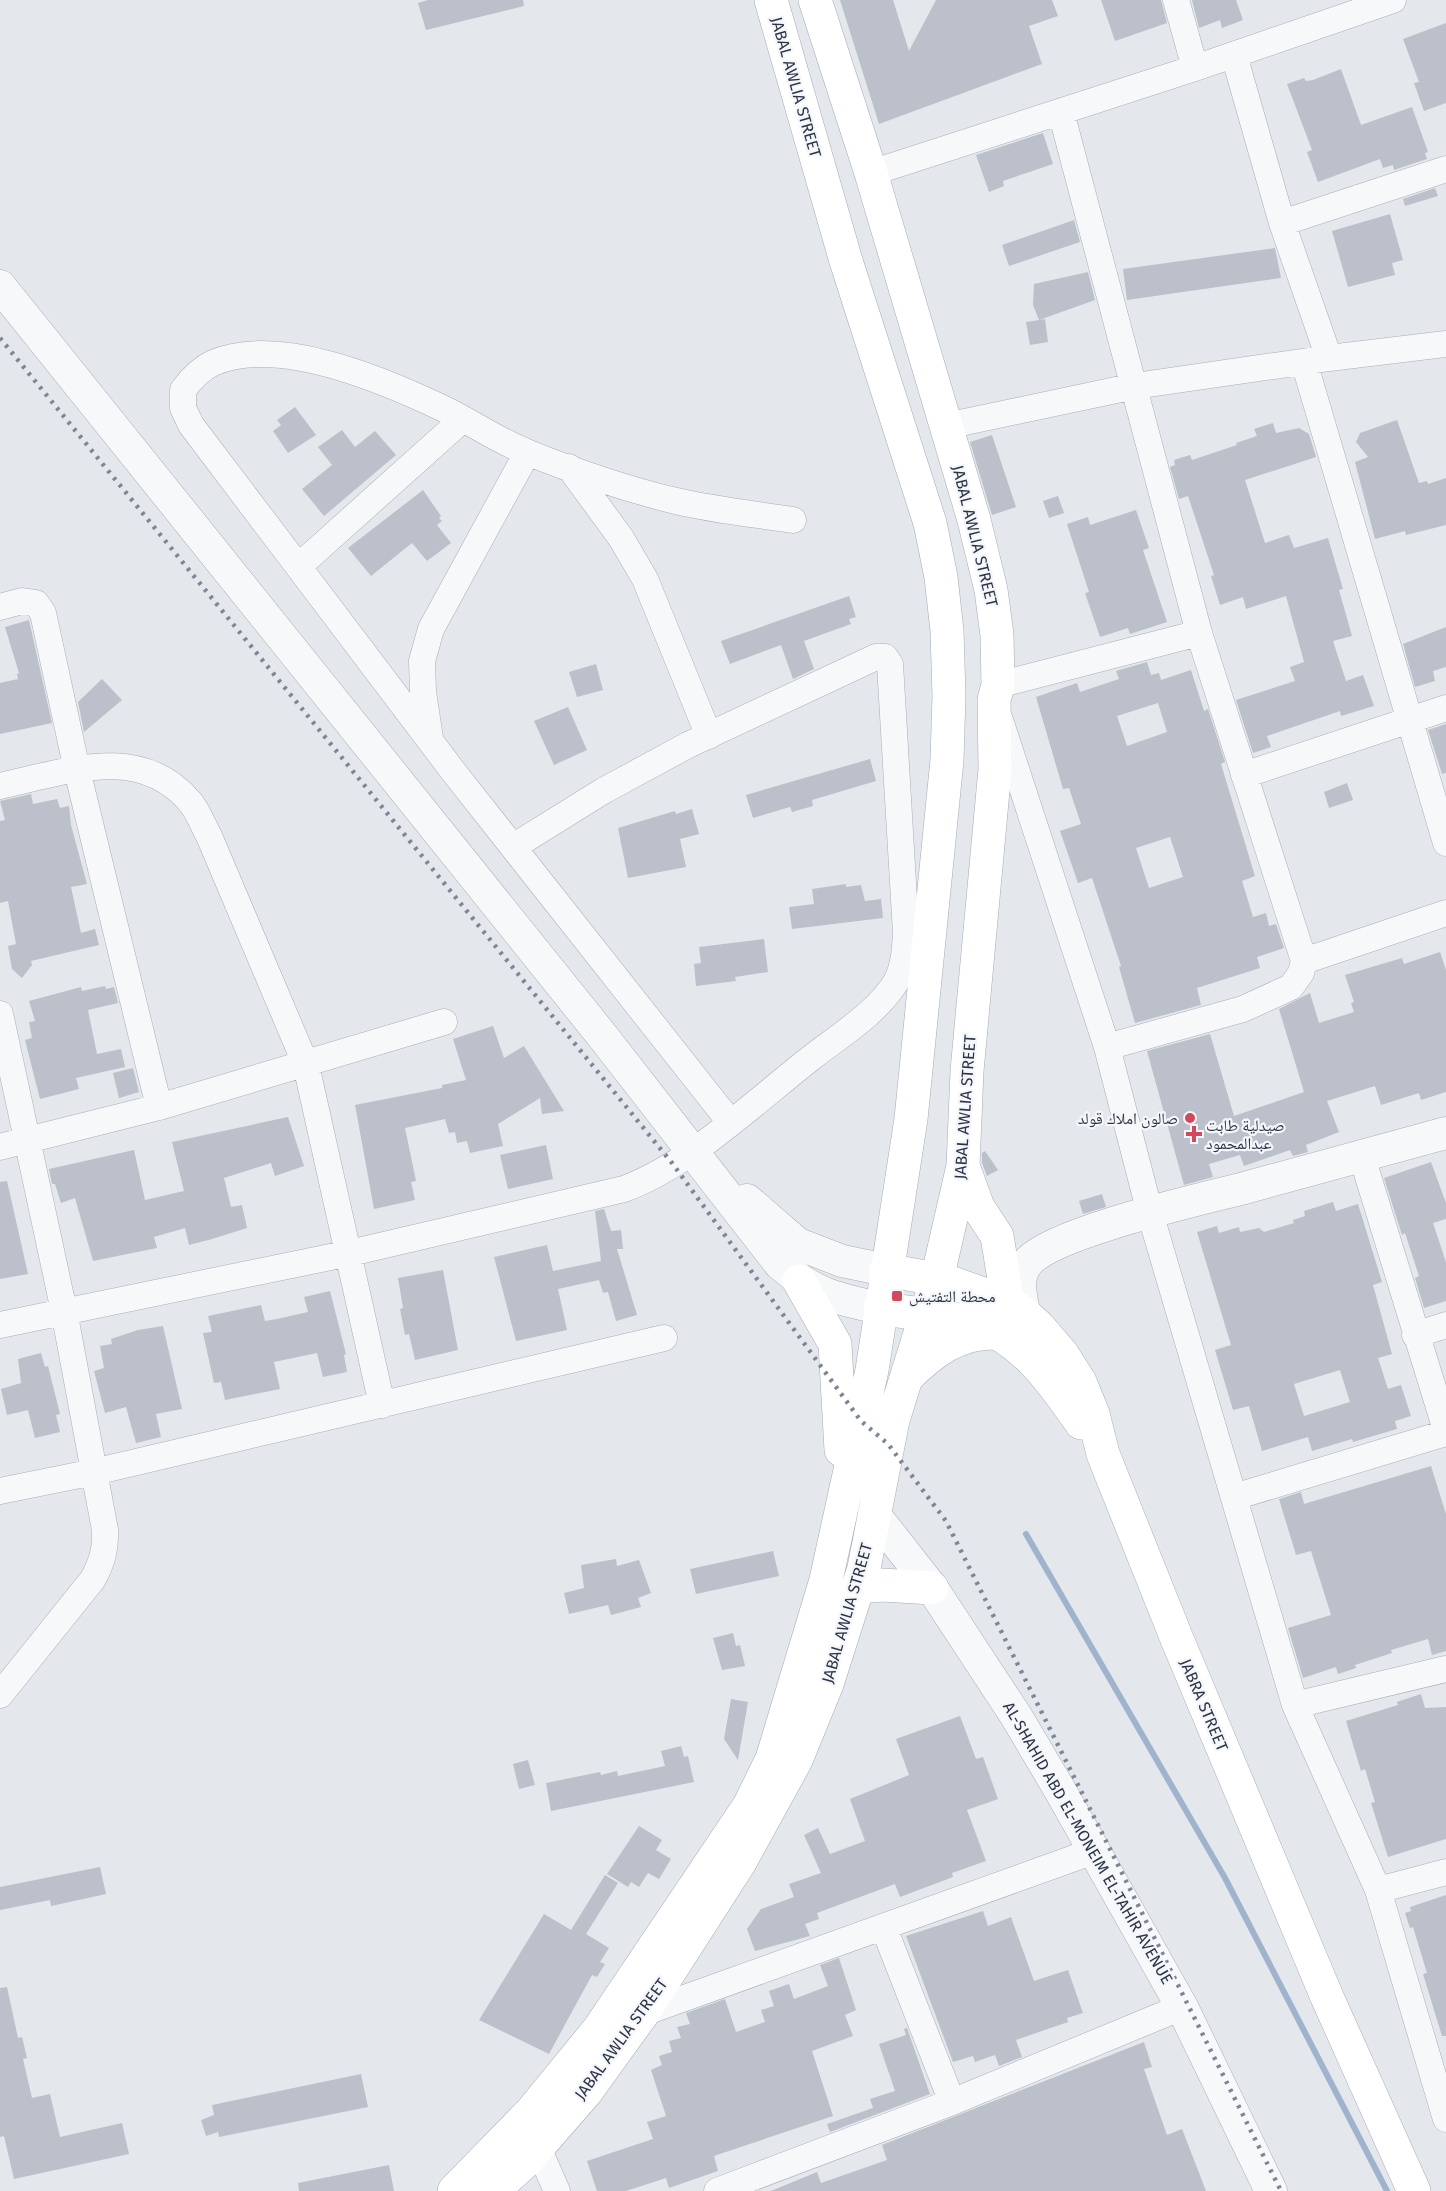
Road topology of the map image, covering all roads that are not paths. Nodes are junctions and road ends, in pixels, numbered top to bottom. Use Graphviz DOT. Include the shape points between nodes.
graph roads {
  1 [pos="771,0"];
  2 [pos="816,0"];
  3 [pos="1176,0"];
  4 [pos="1393,0"];
  5 [pos="1234,55"];
  6 [pos="1195,68"];
  7 [pos="1061,112"];
  8 [pos="1446,169"];
  9 [pos="871,173"];
  10 [pos="1282,223"];
  11 [pos="0,286"];
  12 [pos="1446,344"];
  13 [pos="1316,360"];
  14 [pos="1135,386"];
  15 [pos="463,419"];
  16 [pos="946,426"];
  17 [pos="527,453"];
  18 [pos="569,467"];
  19 [pos="793,520"];
  20 [pos="299,566"];
  21 [pos="0,607"];
  22 [pos="1199,633"];
  23 [pos="996,692"];
  24 [pos="1446,708"];
  25 [pos="1409,719"];
  26 [pos="709,736"];
  27 [pos="430,740"];
  28 [pos="77,770"];
  29 [pos="1244,775"];
  30 [pos="0,786"];
  31 [pos="1446,843"];
  32 [pos="513,847"];
  33 [pos="1446,913"];
  34 [pos="1304,961"];
  35 [pos="0,1014"];
  36 [pos="444,1022"];
  37 [pos="1107,1047"];
  38 [pos="306,1065"];
  39 [pos="159,1107"];
  40 [pos="730,1122"];
  41 [pos="1446,1133"];
  42 [pos="29,1141"];
  43 [pos="0,1147"];
  44 [pos="695,1155"];
  45 [pos="1362,1157"];
  46 [pos="963,1166"];
  47 [pos="1150,1212"];
  48 [pos="350,1253"];
  49 [pos="886,1270"];
  50 [pos="937,1279"];
  51 [pos="799,1281"];
  52 [pos="880,1308"];
  53 [pos="1016,1308"];
  54 [pos="64,1311"];
  55 [pos="926,1317"];
  56 [pos="0,1325"];
  57 [pos="1446,1325"];
  58 [pos="996,1333"];
  59 [pos="1415,1335"];
  60 [pos="664,1338"];
  61 [pos="903,1382"];
  62 [pos="382,1405"];
  63 [pos="1446,1431"];
  64 [pos="1103,1454"];
  65 [pos="94,1472"];
  66 [pos="0,1491"];
  67 [pos="1234,1497"];
  68 [pos="874,1514"];
  69 [pos="836,1528"];
  70 [pos="858,1587"];
  71 [pos="932,1588"];
  72 [pos="1446,1669"];
  73 [pos="0,1695"];
  74 [pos="1295,1705"];
  75 [pos="1094,1851"];
  76 [pos="1446,1872"];
  77 [pos="1378,1890"];
  78 [pos="884,1928"];
  79 [pos="1182,2007"];
  80 [pos="643,2013"];
  81 [pos="952,2102"];
  82 [pos="1446,2118"];
  83 [pos="538,2148"];
  84 [pos="1264,2189"];
  85 [pos="454,2191"];
  86 [pos="493,2191"];
  87 [pos="557,2191"];
  88 [pos="717,2191"];
  89 [pos="1414,2191"];
  1 -- 49 [label="main road, JABAL AWLIA STREET" via="846,261 930,524 947,631 947,760 934,903 913,1108"];
  2 -- 9 [label="main road, JABAL AWLIA STREET"];
  3 -- 6 [label="street"];
  4 -- 5 [label="street"];
  5 -- 6 [label="street"];
  5 -- 10 [label="street"];
  6 -- 7 [label="street"];
  7 -- 9 [label="street"];
  7 -- 14 [label="street"];
  8 -- 10 [label="street"];
  9 -- 16 [label="main road, JABAL AWLIA STREET"];
  10 -- 13 [label="street"];
  11 -- 44 [label="street"];
  12 -- 13 [label="street"];
  13 -- 14 [label="street"];
  13 -- 25 [label="street"];
  14 -- 16 [label="street"];
  14 -- 22 [label="street"];
  15 -- 17 [label="street"];
  15 -- 20 [label="street"];
  15 -- 20 [label="street" via="351,371 309,358 237,356 212,364 196,375 183,390 183,408 191,425"];
  16 -- 23 [label="main road, JABAL AWLIA STREET" via="991,590 997,635"];
  17 -- 18 [label="street"];
  17 -- 27 [label="street" via="431,629 422,661"];
  18 -- 19 [label="street" via="678,501"];
  18 -- 26 [label="street" via="621,538 645,579"];
  20 -- 27 [label="street"];
  21 -- 28 [label="street" via="22,601 36,603 43,613"];
  22 -- 23 [label="street"];
  22 -- 29 [label="street"];
  23 -- 37 [label="street"];
  23 -- 46 [label="main road, JABAL AWLIA STREET" via="995,769 967,1071"];
  24 -- 25 [label="street"];
  25 -- 29 [label="street"];
  25 -- 31 [label="street"];
  26 -- 32 [label="street" via="603,791"];
  26 -- 40 [label="street" via="876,657 885,657 890,664 905,957 896,982 873,1008"];
  27 -- 32 [label="street"];
  28 -- 30 [label="street"];
  28 -- 38 [label="street" via="119,765 146,770 168,782 191,804 209,836"];
  28 -- 39 [label="street"];
  29 -- 34 [label="street"];
  32 -- 40 [label="street"];
  33 -- 34 [label="street"];
  34 -- 37 [label="street" via="1291,987 1243,1010"];
  35 -- 42 [label="street"];
  36 -- 38 [label="street"];
  37 -- 47 [label="street"];
  38 -- 39 [label="street"];
  38 -- 48 [label="street"];
  39 -- 42 [label="street"];
  40 -- 44 [label="street"];
  41 -- 45 [label="street"];
  42 -- 43 [label="street"];
  42 -- 54 [label="street"];
  44 -- 48 [label="street" via="624,1189"];
  44 -- 49 [label="street" via="798,1244 842,1261"];
  44 -- 51 [label="street" via="760,1242"];
  45 -- 47 [label="street"];
  45 -- 59 [label="street"];
  46 -- 50 [label="main road, JABAL AWLIA STREET"];
  46 -- 53 [label="main road" via="978,1207 998,1236"];
  47 -- 53 [label="street" via="1045,1249 1030,1261 1019,1278"];
  47 -- 67 [label="street"];
  48 -- 54 [label="street"];
  48 -- 62 [label="street"];
  49 -- 50 [label="main road, JABRA STREET"];
  49 -- 52 [label="main road, JABAL AWLIA STREET"];
  50 -- 53 [label="main road, JABRA STREET" via="981,1291"];
  50 -- 55 [label="main road, JABAL AWLIA STREET"];
  51 -- 52 [label="street" via="828,1297"];
  51 -- 69 [label="main road" via="835,1344 842,1443"];
  52 -- 55 [label="main road"];
  52 -- 69 [label="main road, JABAL AWLIA STREET" via="872,1370"];
  53 -- 64 [label="main road, JABRA STREET" via="1063,1355 1080,1382"];
  54 -- 56 [label="street"];
  54 -- 65 [label="street"];
  55 -- 58 [label="main road" via="976,1324"];
  55 -- 61 [label="main road, JABAL AWLIA STREET"];
  57 -- 59 [label="street"];
  58 -- 61 [label="main road" via="978,1332 950,1342 926,1358"];
  58 -- 64 [label="main road" via="1042,1370"];
  59 -- 63 [label="street"];
  60 -- 62 [label="street"];
  61 -- 68 [label="main road, JABAL AWLIA STREET"];
  62 -- 65 [label="street"];
  63 -- 67 [label="street"];
  64 -- 89 [label="main road, JABRA STREET" via="1323,1986"];
  65 -- 66 [label="street"];
  65 -- 73 [label="street" via="105,1530 102,1563"];
  67 -- 74 [label="street"];
  68 -- 70 [label="main road, JABAL AWLIA STREET"];
  68 -- 71 [label="street, AL-SHAHID ABD EL-MONEIM EL-TAHIR AVENUE"];
  69 -- 85 [label="main road, JABAL AWLIA STREET" via="826,1580 772,1760 749,1806 599,2029 532,2111"];
  70 -- 71 [label="main road"];
  70 -- 80 [label="main road, JABAL AWLIA STREET" via="827,1684 796,1760 740,1862"];
  71 -- 75 [label="street, AL-SHAHID ABD EL-MONEIM EL-TAHIR AVENUE" via="1016,1716"];
  72 -- 74 [label="street"];
  74 -- 77 [label="street"];
  75 -- 78 [label="street"];
  75 -- 79 [label="street, AL-SHAHID ABD EL-MONEIM EL-TAHIR AVENUE"];
  76 -- 77 [label="street"];
  77 -- 82 [label="street"];
  78 -- 80 [label="street"];
  78 -- 81 [label="street"];
  79 -- 81 [label="street"];
  79 -- 84 [label="street, AL-SHAHID ABD EL-MONEIM EL-TAHIR AVENUE"];
  80 -- 83 [label="main road, JABAL AWLIA STREET" via="586,2092"];
  81 -- 88 [label="street"];
  83 -- 86 [label="main road, JABAL AWLIA STREET"];
  83 -- 87 [label="street"];
}
